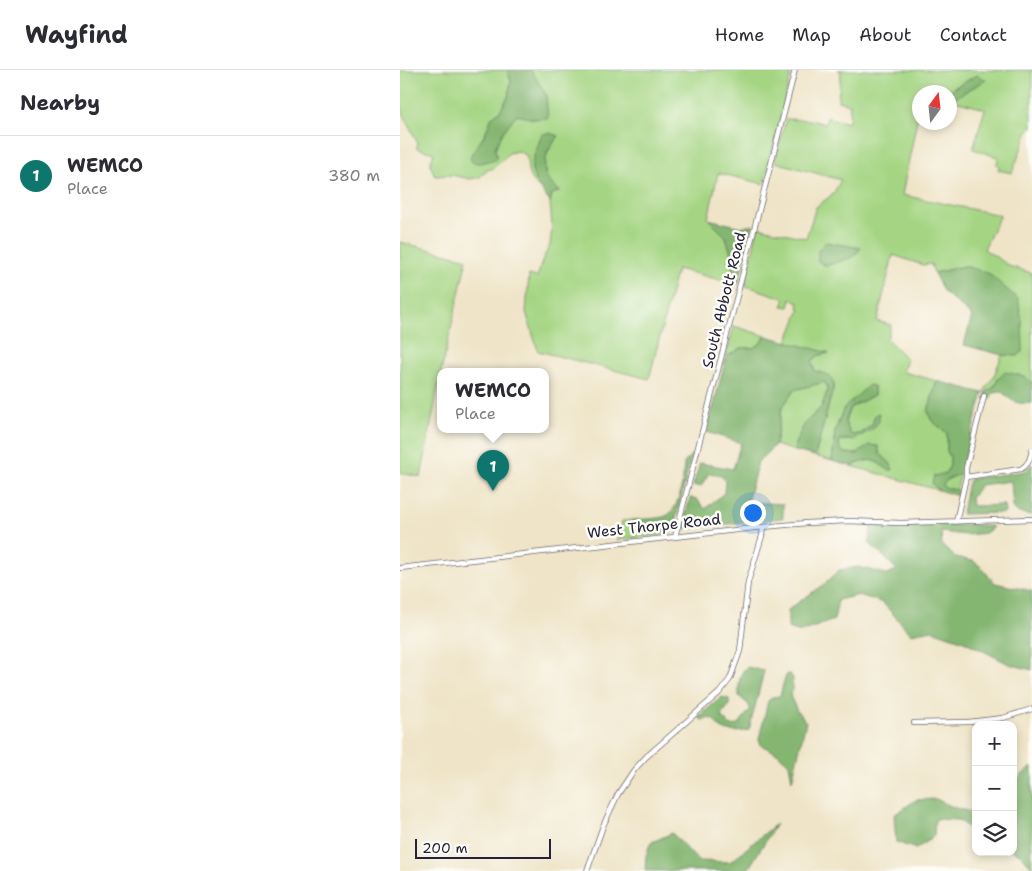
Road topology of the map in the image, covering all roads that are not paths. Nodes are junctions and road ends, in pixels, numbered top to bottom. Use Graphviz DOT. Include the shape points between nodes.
graph roads {
  1 [pos="795,70"];
  2 [pos="984,396"];
  3 [pos="1032,450"];
  4 [pos="966,477"];
  5 [pos="1032,519"];
  6 [pos="956,522"];
  7 [pos="763,527"];
  8 [pos="675,536"];
  9 [pos="400,568"];
  10 [pos="1032,709"];
  11 [pos="914,723"];
  12 [pos="587,871"];
  1 -- 8 [label="street, South Abbott Road"];
  2 -- 4 [label="street"];
  3 -- 4 [label="street" via="1030,461 1022,469"];
  4 -- 6 [label="street"];
  5 -- 6 [label="street, West Thorpe Road"];
  6 -- 7 [label="street, West Thorpe Road" via="847,521"];
  7 -- 8 [label="street, West Thorpe Road"];
  7 -- 12 [label="street" via="748,582 740,651 730,679 719,693 634,770 603,826"];
  8 -- 9 [label="street, West Thorpe Road"];
  10 -- 11 [label="street" via="1003,718"];
}
